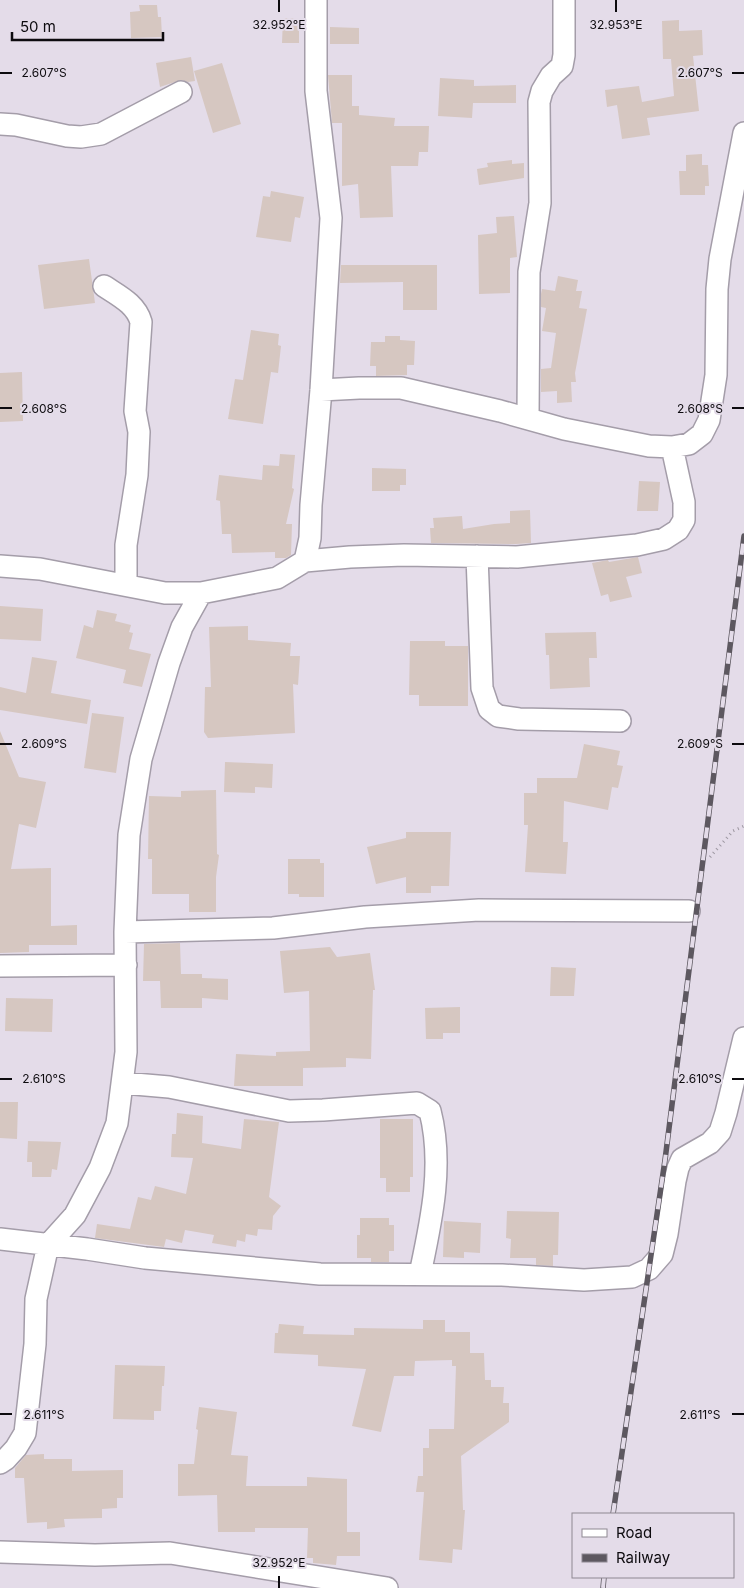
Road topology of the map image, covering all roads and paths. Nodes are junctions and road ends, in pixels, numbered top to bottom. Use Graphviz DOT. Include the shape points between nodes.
graph roads {
  1 [pos="316,0"];
  2 [pos="564,0"];
  3 [pos="181,92"];
  4 [pos="0,124"];
  5 [pos="744,133"];
  6 [pos="104,286"];
  7 [pos="321,390"];
  8 [pos="528,418"];
  9 [pos="672,447"];
  10 [pos="477,556"];
  11 [pos="305,561"];
  12 [pos="0,566"];
  13 [pos="126,585"];
  14 [pos="201,593"];
  15 [pos="620,721"];
  16 [pos="744,826"];
  17 [pos="710,857"];
  18 [pos="689,911"];
  19 [pos="125,932"];
  20 [pos="126,965"];
  21 [pos="0,966"];
  22 [pos="744,1038"];
  23 [pos="123,1083"];
  24 [pos="0,1240"];
  25 [pos="48,1244"];
  26 [pos="420,1274"];
  27 [pos="0,1463"];
  28 [pos="0,1552"];
  29 [pos="387,1588"];
  30 [pos="397,1588"];
  31 [pos="404,1588"];
  1 -- 7 [label="street" via="316,91 331,218"];
  2 -- 8 [label="street" via="562,66 551,76 539,102 540,203 529,272"];
  3 -- 4 [label="street" via="101,134 67,136"];
  5 -- 9 [label="street" via="720,259 716,375 709,420 702,434 689,444"];
  6 -- 13 [label="street" via="139,312 142,322 135,410 139,432 137,475 126,545"];
  7 -- 8 [label="street" via="401,388"];
  7 -- 11 [label="street" via="310,538"];
  8 -- 9 [label="street" via="564,429 649,446"];
  9 -- 10 [label="street" via="684,502 684,520 678,530 664,539 637,545 517,557"];
  10 -- 11 [label="street" via="368,556"];
  10 -- 15 [label="street" via="482,688 489,709 498,716 519,719"];
  11 -- 14 [label="street" via="277,578"];
  12 -- 13 [label="street" via="40,569"];
  13 -- 14 [label="street" via="165,593"];
  14 -- 19 [label="street" via="182,627 169,663 142,759 129,835"];
  16 -- 17 [label="path" via="733,831"];
  18 -- 19 [label="street" via="479,910 365,917 273,928"];
  19 -- 20 [label="street"];
  20 -- 21 [label="street"];
  20 -- 23 [label="street"];
  22 -- 26 [label="street" via="720,1132 710,1143 682,1159 662,1254 649,1269 632,1277 584,1280"];
  23 -- 25 [label="street" via="117,1123 100,1168 75,1215"];
  23 -- 26 [label="street" via="169,1087 288,1111 417,1103 430,1111 436,1163 431,1223"];
  24 -- 25 [label="street"];
  25 -- 26 [label="street" via="145,1258 320,1274"];
  25 -- 27 [label="street" via="36,1299 35,1344 25,1433 16,1448"];
  28 -- 29 [label="street" via="170,1553"];
  30 -- 31 [label="street"];
}
